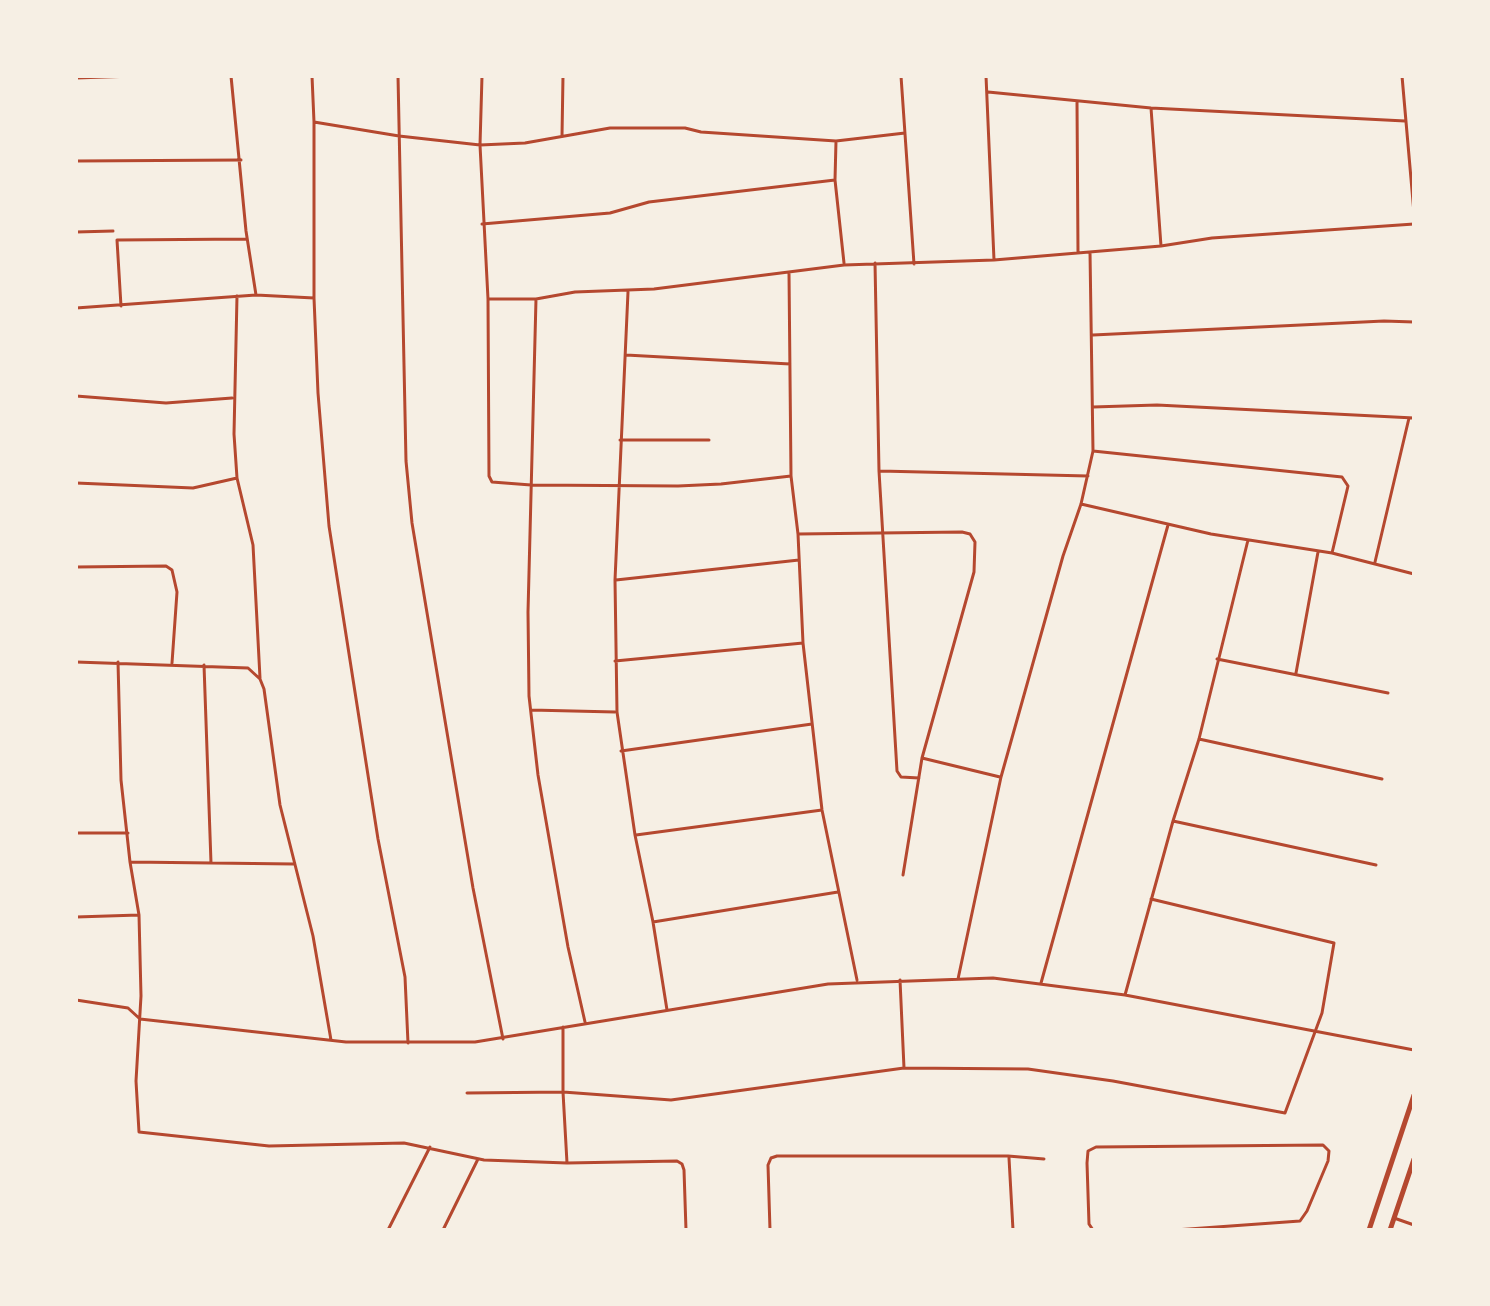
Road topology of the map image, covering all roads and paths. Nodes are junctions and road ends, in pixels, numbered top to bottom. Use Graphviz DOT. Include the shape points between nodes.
graph roads {
  1 [pos="134,76"];
  2 [pos="231,76"];
  3 [pos="312,76"];
  4 [pos="398,76"];
  5 [pos="482,76"];
  6 [pos="563,76"];
  7 [pos="901,76"];
  8 [pos="986,76"];
  9 [pos="1402,76"];
  10 [pos="76,78"];
  11 [pos="988,92"];
  12 [pos="1077,102"];
  13 [pos="1151,108"];
  14 [pos="1405,121"];
  15 [pos="314,122"];
  16 [pos="905,133"];
  17 [pos="399,136"];
  18 [pos="562,137"];
  19 [pos="836,141"];
  20 [pos="480,145"];
  21 [pos="241,160"];
  22 [pos="76,161"];
  23 [pos="835,180"];
  24 [pos="1414,213"];
  25 [pos="482,224"];
  26 [pos="1414,224"];
  27 [pos="113,231"];
  28 [pos="76,232"];
  29 [pos="247,239"];
  30 [pos="1161,246"];
  31 [pos="1090,252"];
  32 [pos="1078,253"];
  33 [pos="994,260"];
  34 [pos="875,263"];
  35 [pos="914,264"];
  36 [pos="844,265"];
  37 [pos="789,273"];
  38 [pos="628,292"];
  39 [pos="256,295"];
  40 [pos="237,296"];
  41 [pos="314,298"];
  42 [pos="488,299"];
  43 [pos="536,299"];
  44 [pos="121,306"];
  45 [pos="76,308"];
  46 [pos="1414,322"];
  47 [pos="1093,335"];
  48 [pos="626,355"];
  49 [pos="790,364"];
  50 [pos="76,396"];
  51 [pos="233,398"];
  52 [pos="1093,407"];
  53 [pos="1412,418"];
  54 [pos="620,440"];
  55 [pos="709,440"];
  56 [pos="1093,451"];
  57 [pos="879,471"];
  58 [pos="791,476"];
  59 [pos="1088,476"];
  60 [pos="237,478"];
  61 [pos="76,483"];
  62 [pos="531,485"];
  63 [pos="620,485"];
  64 [pos="1081,504"];
  65 [pos="1168,525"];
  66 [pos="883,532"];
  67 [pos="798,534"];
  68 [pos="1248,540"];
  69 [pos="1318,552"];
  70 [pos="1332,553"];
  71 [pos="799,560"];
  72 [pos="1375,562"];
  73 [pos="76,567"];
  74 [pos="1414,574"];
  75 [pos="615,580"];
  76 [pos="803,643"];
  77 [pos="1217,659"];
  78 [pos="615,661"];
  79 [pos="76,662"];
  80 [pos="118,662"];
  81 [pos="172,663"];
  82 [pos="204,665"];
  83 [pos="1296,673"];
  84 [pos="260,679"];
  85 [pos="1388,693"];
  86 [pos="531,710"];
  87 [pos="617,712"];
  88 [pos="812,724"];
  89 [pos="1199,739"];
  90 [pos="621,751"];
  91 [pos="922,758"];
  92 [pos="1001,777"];
  93 [pos="919,778"];
  94 [pos="1382,779"];
  95 [pos="822,810"];
  96 [pos="1173,821"];
  97 [pos="76,833"];
  98 [pos="128,833"];
  99 [pos="635,835"];
  100 [pos="130,862"];
  101 [pos="211,863"];
  102 [pos="296,864"];
  103 [pos="1376,865"];
  104 [pos="903,875"];
  105 [pos="838,892"];
  106 [pos="1151,899"];
  107 [pos="139,915"];
  108 [pos="76,917"];
  109 [pos="653,922"];
  110 [pos="958,979"];
  111 [pos="900,980"];
  112 [pos="857,981"];
  113 [pos="1041,983"];
  114 [pos="1125,995"];
  115 [pos="76,1000"];
  116 [pos="667,1010"];
  117 [pos="140,1019"];
  118 [pos="585,1023"];
  119 [pos="563,1027"];
  120 [pos="1316,1030"];
  121 [pos="503,1039"];
  122 [pos="331,1040"];
  123 [pos="408,1043"];
  124 [pos="1414,1050"];
  125 [pos="904,1068"];
  126 [pos="563,1092"];
  127 [pos="467,1093"];
  128 [pos="1414,1095"];
  129 [pos="430,1147"];
  130 [pos="1008,1156"];
  131 [pos="478,1159"];
  132 [pos="1044,1159"];
  133 [pos="1414,1159"];
  134 [pos="567,1163"];
  135 [pos="1394,1218"];
  136 [pos="1414,1225"];
  137 [pos="1214,1229"];
  138 [pos="388,1230"];
  139 [pos="443,1230"];
  140 [pos="686,1230"];
  141 [pos="770,1230"];
  142 [pos="1013,1230"];
  143 [pos="1093,1230"];
  144 [pos="1175,1230"];
  145 [pos="1369,1230"];
  146 [pos="1390,1230"];
  1 -- 10 [label="street"];
  2 -- 21 [label="street"];
  3 -- 15 [label="street"];
  4 -- 17 [label="street"];
  5 -- 20 [label="street"];
  6 -- 18 [label="street"];
  7 -- 16 [label="street"];
  8 -- 11 [label="street"];
  9 -- 14 [label="street"];
  11 -- 12 [label="street"];
  11 -- 33 [label="street"];
  12 -- 13 [label="street"];
  12 -- 32 [label="street"];
  13 -- 14 [label="street"];
  13 -- 30 [label="street"];
  14 -- 24 [label="street"];
  15 -- 17 [label="street"];
  15 -- 41 [label="street"];
  16 -- 19 [label="street"];
  16 -- 35 [label="street"];
  17 -- 20 [label="street"];
  17 -- 121 [label="street" via="412,523"];
  18 -- 19 [label="street" via="610,128 685,128"];
  18 -- 20 [label="street"];
  19 -- 23 [label="street"];
  20 -- 25 [label="street"];
  21 -- 22 [label="street"];
  21 -- 29 [label="street"];
  23 -- 25 [label="street" via="649,202 610,213"];
  23 -- 36 [label="street"];
  25 -- 42 [label="street"];
  26 -- 30 [label="street"];
  27 -- 28 [label="street"];
  29 -- 39 [label="street"];
  29 -- 44 [label="street" via="117,240"];
  30 -- 31 [label="street"];
  31 -- 32 [label="street"];
  31 -- 47 [label="street"];
  32 -- 33 [label="street"];
  33 -- 35 [label="street"];
  34 -- 35 [label="street"];
  34 -- 36 [label="street"];
  34 -- 57 [label="street"];
  36 -- 37 [label="street"];
  37 -- 38 [label="street"];
  37 -- 49 [label="street"];
  38 -- 43 [label="street" via="575,292"];
  38 -- 48 [label="street"];
  39 -- 40 [label="street"];
  39 -- 41 [label="street"];
  40 -- 44 [label="street"];
  40 -- 51 [label="street"];
  41 -- 123 [label="street" via="329,526 405,977"];
  42 -- 43 [label="street"];
  42 -- 62 [label="street" via="489,476 499,484"];
  43 -- 62 [label="street"];
  44 -- 45 [label="street"];
  46 -- 47 [label="street"];
  47 -- 52 [label="street"];
  48 -- 49 [label="street"];
  48 -- 54 [label="street"];
  49 -- 58 [label="street"];
  50 -- 51 [label="street" via="166,403"];
  51 -- 60 [label="street"];
  52 -- 53 [label="street" via="1157,405"];
  52 -- 56 [label="street"];
  53 -- 72 [label="street"];
  54 -- 55 [label="street"];
  54 -- 63 [label="street"];
  56 -- 59 [label="street"];
  56 -- 70 [label="street" via="1342,477 1348,486"];
  57 -- 59 [label="street"];
  57 -- 66 [label="street"];
  58 -- 63 [label="street" via="721,484"];
  58 -- 67 [label="street"];
  59 -- 64 [label="street"];
  60 -- 61 [label="street" via="193,488"];
  60 -- 84 [label="street" via="253,545"];
  62 -- 63 [label="street"];
  62 -- 86 [label="street"];
  63 -- 75 [label="street"];
  64 -- 65 [label="street"];
  64 -- 92 [label="street"];
  65 -- 68 [label="street"];
  65 -- 113 [label="street"];
  66 -- 67 [label="street"];
  66 -- 91 [label="street" via="962,532 975,542 974,572"];
  66 -- 93 [label="street" via="898,774"];
  67 -- 71 [label="street"];
  68 -- 69 [label="street"];
  68 -- 77 [label="street"];
  69 -- 70 [label="street"];
  69 -- 83 [label="street"];
  70 -- 72 [label="street"];
  71 -- 75 [label="street"];
  71 -- 76 [label="street"];
  72 -- 74 [label="street"];
  73 -- 81 [label="street" via="172,570 177,592"];
  75 -- 78 [label="street"];
  76 -- 78 [label="street"];
  76 -- 88 [label="street"];
  77 -- 83 [label="street"];
  77 -- 89 [label="street"];
  78 -- 87 [label="street"];
  79 -- 80 [label="street"];
  80 -- 81 [label="street"];
  80 -- 98 [label="street"];
  81 -- 82 [label="street"];
  82 -- 84 [label="street" via="248,668"];
  82 -- 101 [label="street"];
  83 -- 85 [label="street"];
  84 -- 102 [label="street" via="280,805"];
  86 -- 87 [label="street"];
  86 -- 118 [label="street" via="538,775"];
  87 -- 90 [label="street"];
  88 -- 90 [label="street"];
  88 -- 95 [label="street"];
  89 -- 94 [label="street"];
  89 -- 96 [label="street"];
  90 -- 99 [label="street"];
  91 -- 92 [label="street"];
  91 -- 93 [label="street"];
  92 -- 110 [label="street"];
  93 -- 104 [label="street"];
  95 -- 99 [label="street"];
  95 -- 105 [label="street"];
  96 -- 103 [label="street"];
  96 -- 106 [label="street"];
  97 -- 98 [label="street"];
  98 -- 100 [label="street"];
  99 -- 109 [label="street"];
  100 -- 101 [label="street"];
  100 -- 107 [label="street"];
  101 -- 102 [label="street"];
  102 -- 122 [label="street"];
  105 -- 109 [label="street"];
  105 -- 112 [label="street"];
  106 -- 114 [label="street"];
  106 -- 120 [label="street" via="1334,943"];
  107 -- 108 [label="street"];
  107 -- 117 [label="street"];
  109 -- 116 [label="street"];
  110 -- 111 [label="street"];
  110 -- 113 [label="street"];
  111 -- 112 [label="street"];
  111 -- 125 [label="street"];
  112 -- 116 [label="street"];
  113 -- 114 [label="street"];
  114 -- 120 [label="street"];
  115 -- 117 [label="street" via="128,1008"];
  116 -- 118 [label="street"];
  117 -- 122 [label="street"];
  117 -- 129 [label="street" via="139,1132 269,1146"];
  118 -- 119 [label="street"];
  119 -- 121 [label="street"];
  119 -- 126 [label="street"];
  120 -- 124 [label="street"];
  120 -- 125 [label="street" via="1285,1113 1028,1069"];
  121 -- 123 [label="street"];
  122 -- 123 [label="street"];
  125 -- 126 [label="street" via="671,1100"];
  126 -- 127 [label="street"];
  126 -- 134 [label="street"];
  128 -- 145 [label="highway"];
  129 -- 131 [label="street"];
  129 -- 138 [label="street"];
  130 -- 132 [label="street"];
  130 -- 141 [label="street" via="777,1156 768,1165"];
  130 -- 142 [label="street"];
  131 -- 134 [label="street"];
  131 -- 139 [label="street"];
  133 -- 135 [label="highway"];
  134 -- 140 [label="street" via="677,1161 682,1164"];
  135 -- 136 [label="street"];
  135 -- 146 [label="highway"];
  137 -- 143 [label="street" via="1300,1221 1329,1151 1323,1145 1096,1147 1088,1151 1087,1163"];
  137 -- 144 [label="street"];
}
